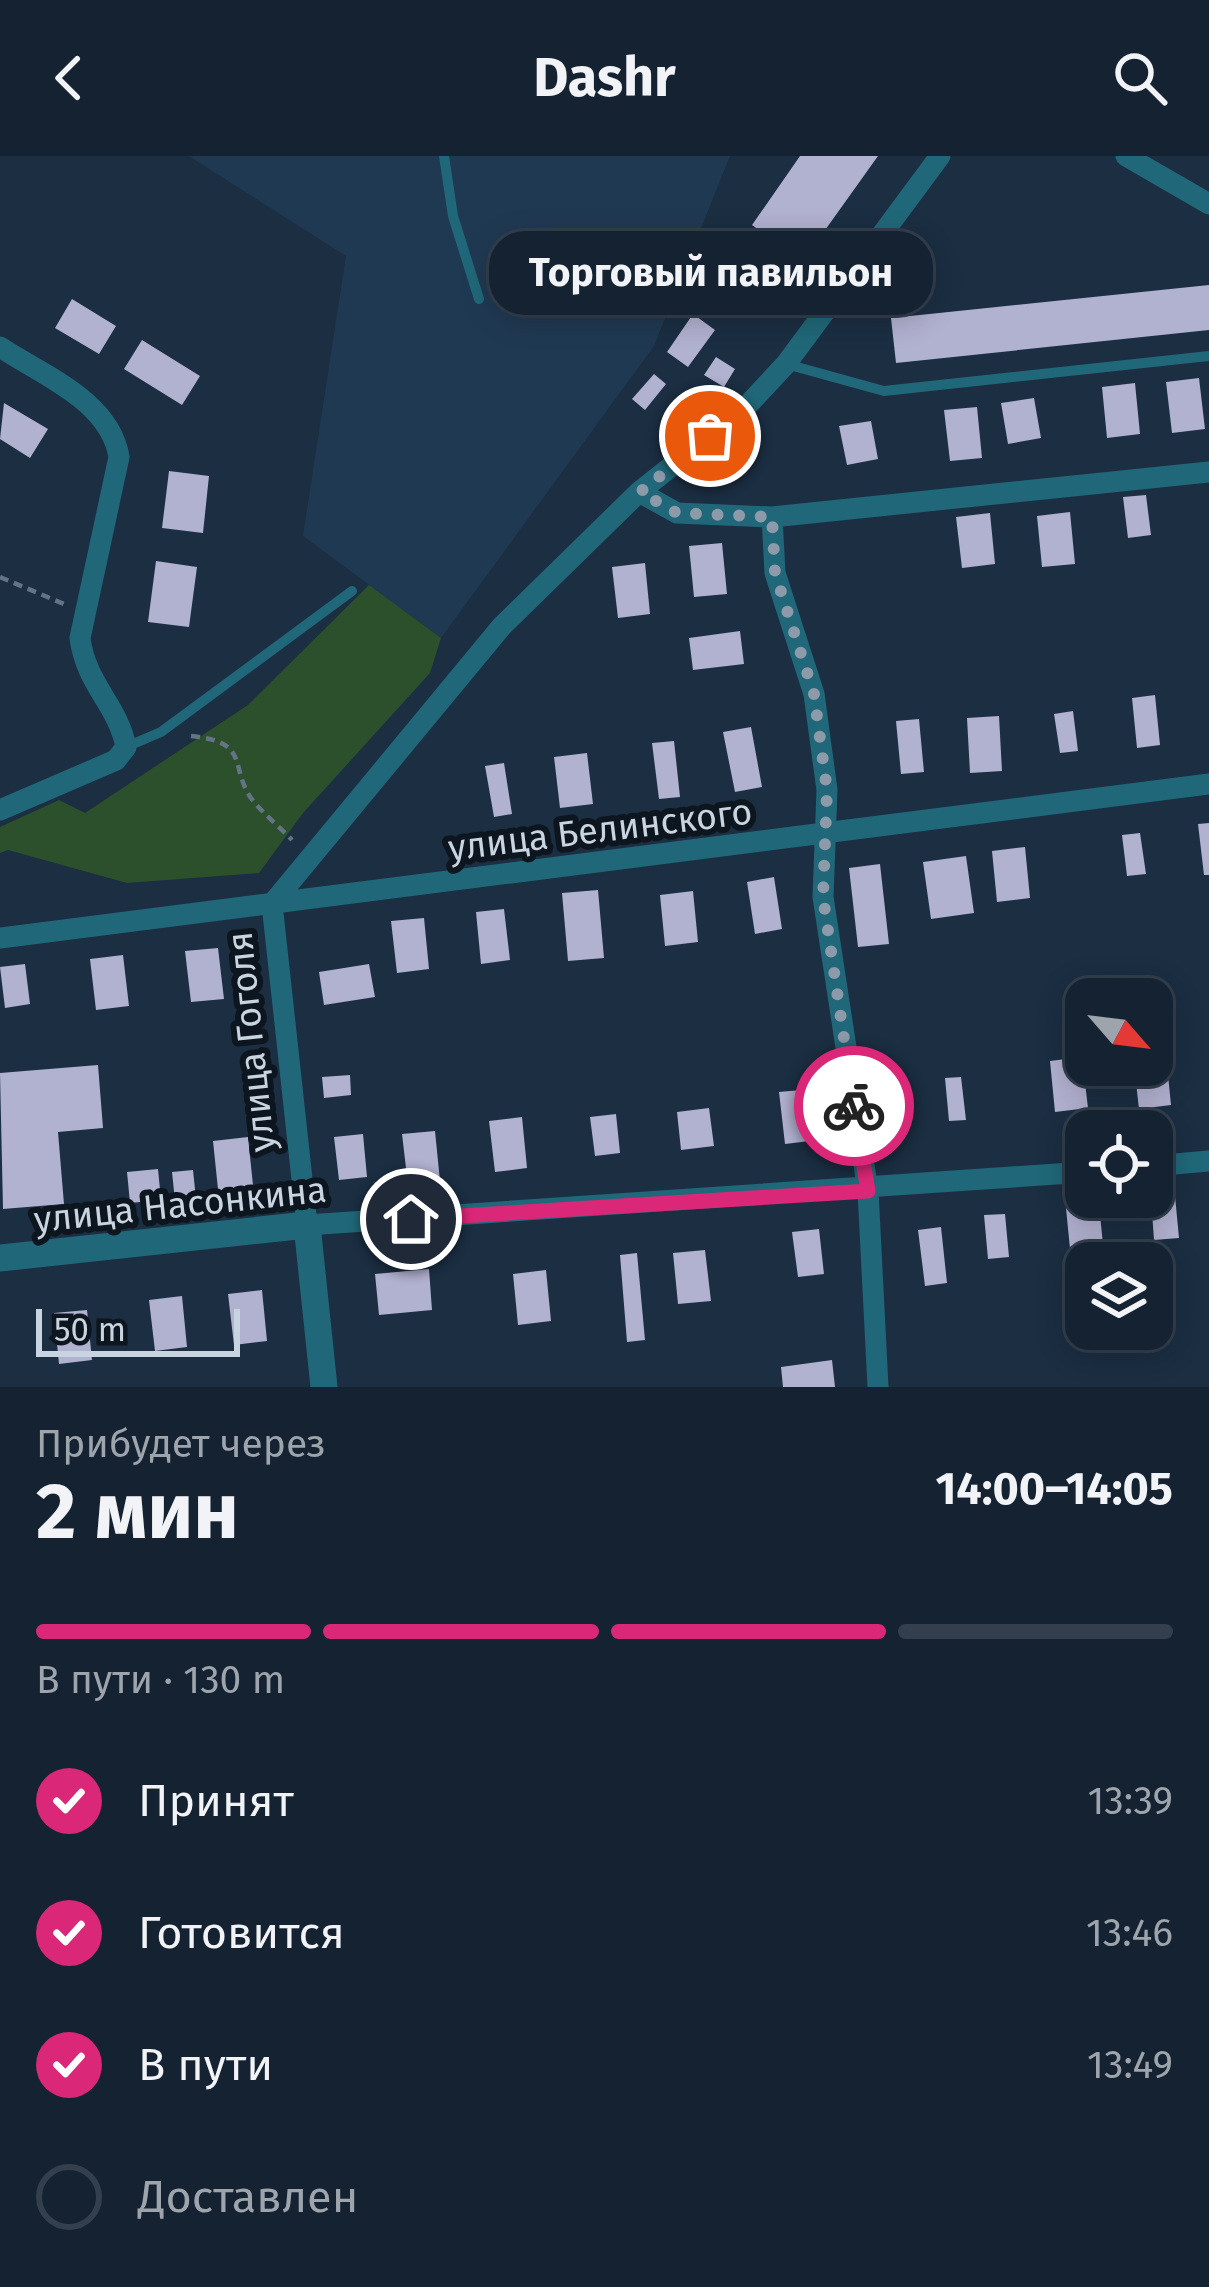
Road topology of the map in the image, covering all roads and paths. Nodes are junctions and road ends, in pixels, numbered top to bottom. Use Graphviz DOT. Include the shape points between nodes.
graph roads {
  1 [pos="444,156"];
  2 [pos="940,156"];
  3 [pos="1126,156"];
  4 [pos="1209,204"];
  5 [pos="478,298"];
  6 [pos="0,347"];
  7 [pos="1209,356"];
  8 [pos="786,364"];
  9 [pos="1209,472"];
  10 [pos="640,492"];
  11 [pos="772,517"];
  12 [pos="0,578"];
  13 [pos="352,591"];
  14 [pos="87,612"];
  15 [pos="161,732"];
  16 [pos="126,747"];
  17 [pos="1209,784"];
  18 [pos="0,810"];
  19 [pos="825,833"];
  20 [pos="305,862"];
  21 [pos="272,904"];
  22 [pos="0,938"];
  23 [pos="1209,1161"];
  24 [pos="1173,1164"];
  25 [pos="1065,1174"];
  26 [pos="868,1191"];
  27 [pos="307,1226"];
  28 [pos="0,1258"];
  29 [pos="324,1387"];
  30 [pos="878,1387"];
  1 -- 5 [label="lane"];
  2 -- 8 [label="street"];
  3 -- 4 [label="street"];
  6 -- 14 [label="street" via="102,414 115,433 119,457"];
  7 -- 8 [label="lane" via="884,391"];
  8 -- 10 [label="street" via="746,408"];
  9 -- 11 [label="street"];
  10 -- 11 [label="street" via="677,513"];
  10 -- 20 [label="street" via="502,626"];
  11 -- 19 [label="street" via="775,573 814,694"];
  12 -- 14 [label="path"];
  13 -- 15 [label="lane"];
  14 -- 16 [label="street" via="84,668"];
  15 -- 16 [label="lane"];
  15 -- 20 [label="path" via="222,743 242,762 247,793"];
  16 -- 18 [label="street" via="116,760"];
  17 -- 19 [label="street, улица Белинского"];
  19 -- 21 [label="street, улица Белинского"];
  19 -- 26 [label="street" via="823,897"];
  20 -- 21 [label="street"];
  21 -- 22 [label="street, улица Белинского"];
  21 -- 27 [label="street, улица Гоголя"];
  23 -- 24 [label="street"];
  25 -- 26 [label="street, улица Насонкина"];
  26 -- 27 [label="street, улица Насонкина"];
  26 -- 30 [label="street"];
  27 -- 28 [label="street, улица Насонкина"];
  27 -- 29 [label="street, улица Гоголя"];
}
